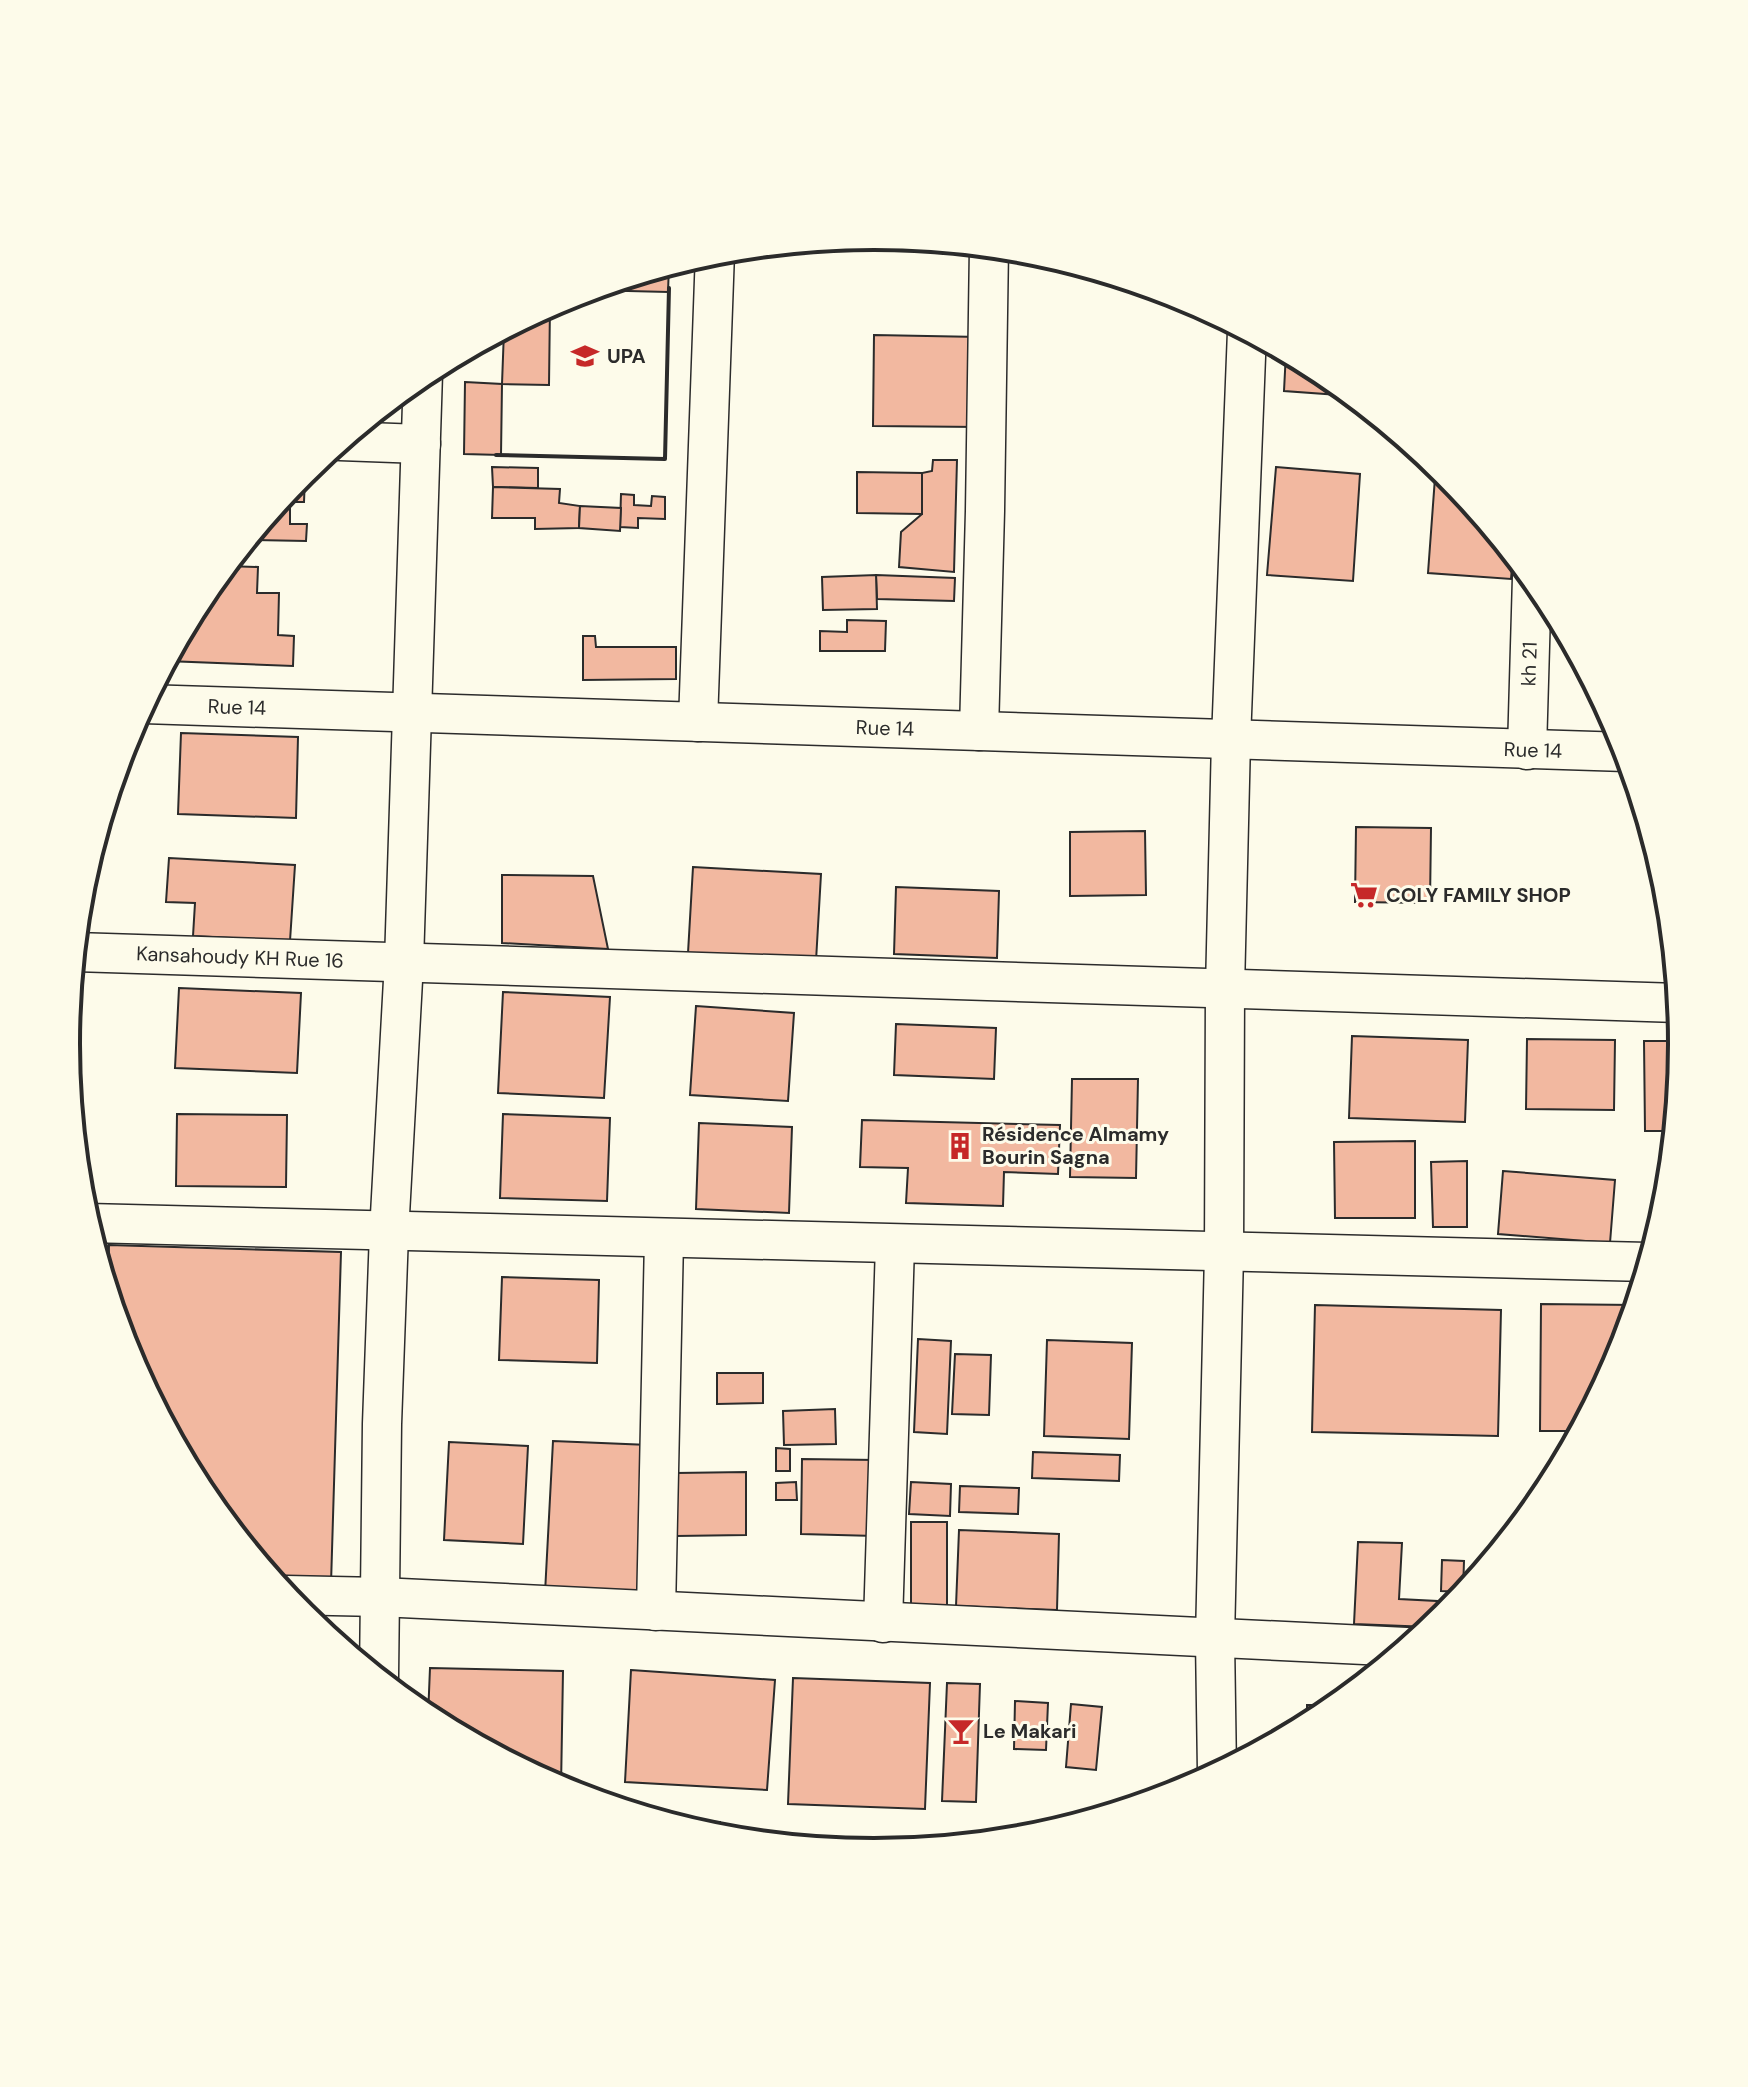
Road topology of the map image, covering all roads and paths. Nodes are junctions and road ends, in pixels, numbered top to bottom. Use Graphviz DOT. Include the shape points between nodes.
graph roads {
  1 [pos="989,258"];
  2 [pos="714,266"];
  3 [pos="1247,343"];
  4 [pos="422,391"];
  5 [pos="357,442"];
  6 [pos="421,444"];
  7 [pos="1531,598"];
  8 [pos="157,703"];
  9 [pos="412,712"];
  10 [pos="698,722"];
  11 [pos="979,731"];
  12 [pos="1231,740"];
  13 [pos="1527,750"];
  14 [pos="1612,752"];
  15 [pos="86,952"];
  16 [pos="404,962"];
  17 [pos="1225,989"];
  18 [pos="1666,1003"];
  19 [pos="101,1223"];
  20 [pos="389,1233"];
  21 [pos="664,1239"];
  22 [pos="895,1245"];
  23 [pos="1224,1253"];
  24 [pos="1637,1262"];
  25 [pos="304,1595"];
  26 [pos="380,1597"];
  27 [pos="656,1611"];
  28 [pos="883,1623"];
  29 [pos="1215,1639"];
  30 [pos="1390,1646"];
  31 [pos="379,1663"];
  32 [pos="1217,1760"];
  1 -- 11 [label="street"];
  2 -- 10 [label="street"];
  3 -- 12 [label="street"];
  4 -- 6 [label="street"];
  5 -- 6 [label="street"];
  6 -- 9 [label="street"];
  7 -- 13 [label="street, kh 21"];
  8 -- 9 [label="street, Rue 14"];
  9 -- 10 [label="street, Rue 14"];
  9 -- 16 [label="street"];
  10 -- 11 [label="street, Rue 14"];
  11 -- 12 [label="street, Rue 14"];
  12 -- 13 [label="street, Rue 14"];
  12 -- 17 [label="street"];
  13 -- 14 [label="street, Rue 14"];
  15 -- 16 [label="street, Kansahoudy KH Rue 16"];
  16 -- 17 [label="street, Kansahoudy KH Rue 16"];
  16 -- 20 [label="street"];
  17 -- 18 [label="street, Kansahoudy KH Rue 16"];
  17 -- 23 [label="street"];
  19 -- 20 [label="street"];
  20 -- 21 [label="street"];
  20 -- 26 [label="street"];
  21 -- 22 [label="street"];
  21 -- 27 [label="street"];
  22 -- 23 [label="street"];
  22 -- 28 [label="street"];
  23 -- 24 [label="street"];
  23 -- 29 [label="street"];
  25 -- 26 [label="street"];
  26 -- 27 [label="street"];
  26 -- 31 [label="street"];
  27 -- 28 [label="street"];
  28 -- 29 [label="street"];
  29 -- 30 [label="street"];
  29 -- 32 [label="street"];
}
